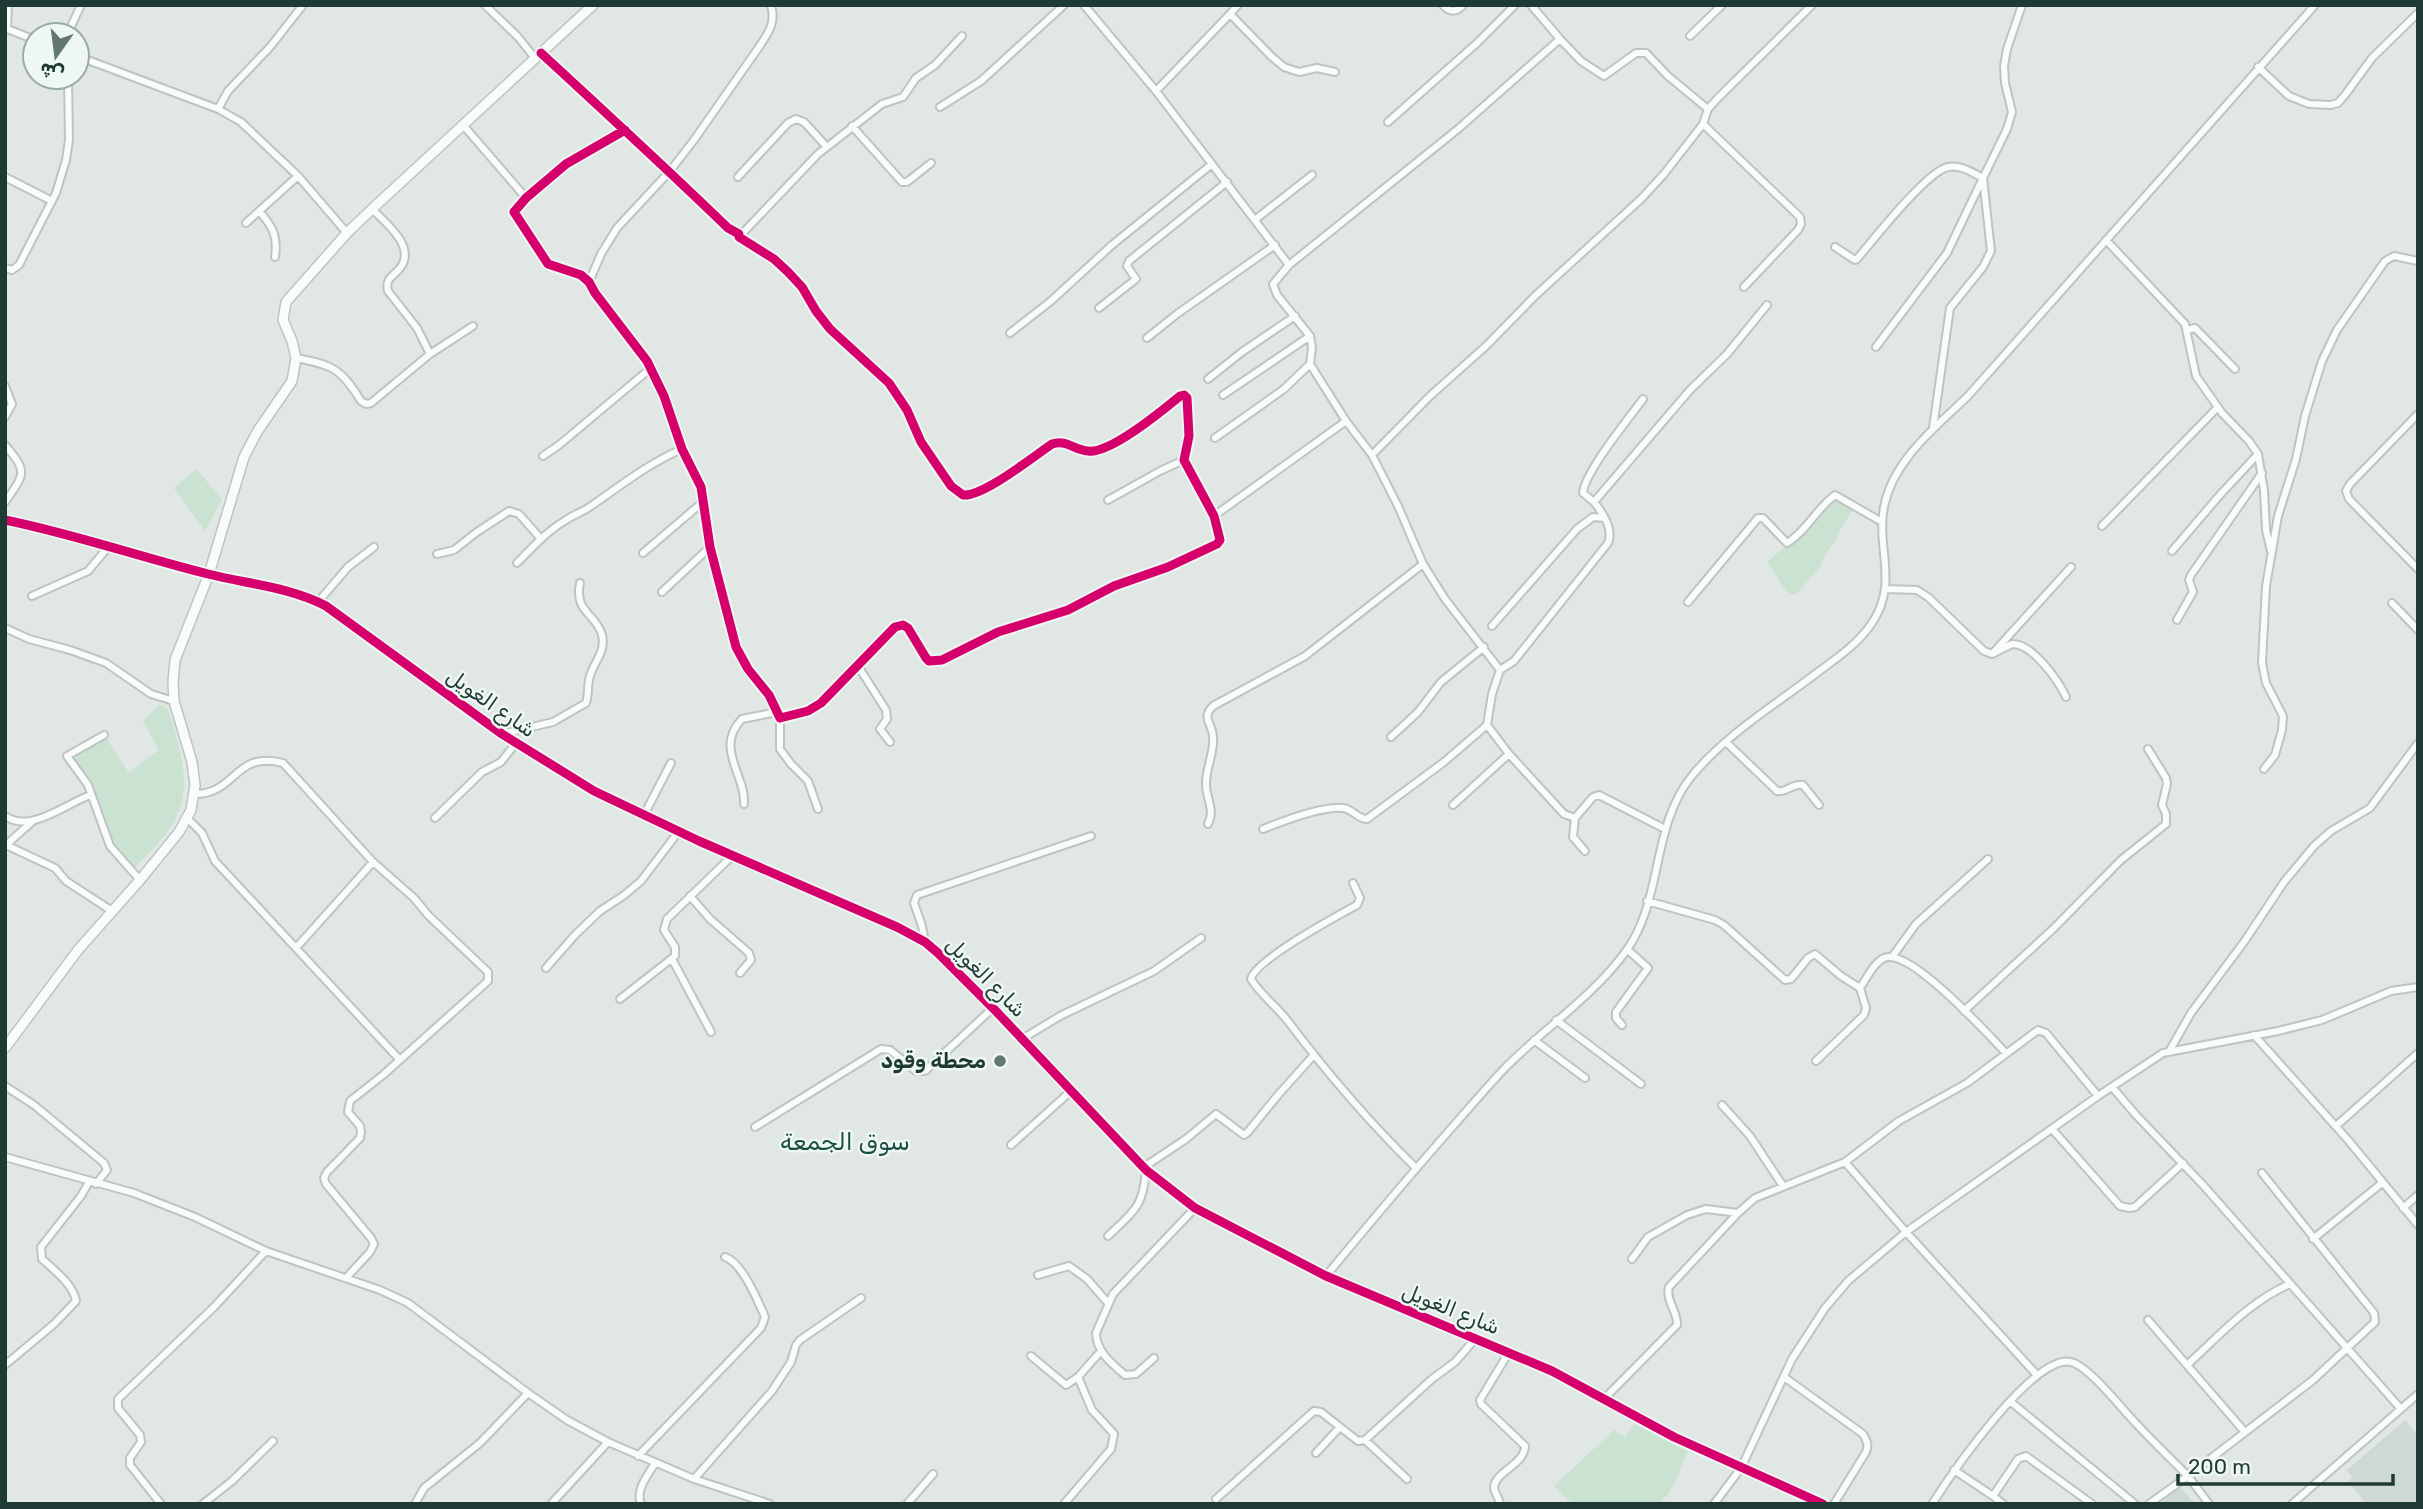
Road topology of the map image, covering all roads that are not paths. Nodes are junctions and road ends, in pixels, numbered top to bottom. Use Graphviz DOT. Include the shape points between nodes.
graph roads {
  1 [pos="8,5"];
  2 [pos="81,5"];
  3 [pos="303,5"];
  4 [pos="485,5"];
  5 [pos="593,5"];
  6 [pos="771,5"];
  7 [pos="1064,5"];
  8 [pos="1084,5"];
  9 [pos="1238,5"];
  10 [pos="1443,5"];
  11 [pos="1463,5"];
  12 [pos="1516,5"];
  13 [pos="1531,5"];
  14 [pos="1722,5"];
  15 [pos="1812,5"];
  16 [pos="2022,5"];
  17 [pos="2315,5"];
  18 [pos="2418,13"];
  19 [pos="1230,14"];
  20 [pos="74,21"];
  21 [pos="6,29"];
  22 [pos="962,36"];
  23 [pos="1690,36"];
  24 [pos="1560,39"];
  25 [pos="537,55"];
  26 [pos="91,61"];
  27 [pos="2258,67"];
  28 [pos="1335,72"];
  29 [pos="68,91"];
  30 [pos="1156,91"];
  31 [pos="940,107"];
  32 [pos="218,109"];
  33 [pos="1707,109"];
  34 [pos="1388,122"];
  35 [pos="1703,124"];
  36 [pos="463,125"];
  37 [pos="852,126"];
  38 [pos="625,130"];
  39 [pos="826,146"];
  40 [pos="931,163"];
  41 [pos="1212,164"];
  42 [pos="670,171"];
  43 [pos="1312,175"];
  44 [pos="298,176"];
  45 [pos="5,177"];
  46 [pos="738,177"];
  47 [pos="1983,178"];
  48 [pos="1227,182"];
  49 [pos="526,198"];
  50 [pos="52,201"];
  51 [pos="372,209"];
  52 [pos="260,211"];
  53 [pos="1256,219"];
  54 [pos="246,223"];
  55 [pos="347,233"];
  56 [pos="739,237"];
  57 [pos="2106,240"];
  58 [pos="1275,245"];
  59 [pos="1835,247"];
  60 [pos="275,257"];
  61 [pos="2418,261"];
  62 [pos="1289,265"];
  63 [pos="5,268"];
  64 [pos="589,282"];
  65 [pos="1744,287"];
  66 [pos="1767,305"];
  67 [pos="1099,308"];
  68 [pos="1295,316"];
  69 [pos="474,326"];
  70 [pos="2187,330"];
  71 [pos="1010,332"];
  72 [pos="1310,336"];
  73 [pos="1147,338"];
  74 [pos="1875,347"];
  75 [pos="429,354"];
  76 [pos="296,358"];
  77 [pos="1310,364"];
  78 [pos="651,368"];
  79 [pos="2235,369"];
  80 [pos="1208,379"];
  81 [pos="5,386"];
  82 [pos="1223,395"];
  83 [pos="1643,399"];
  84 [pos="2218,407"];
  85 [pos="2418,414"];
  86 [pos="5,417"];
  87 [pos="1346,421"];
  88 [pos="1933,428"];
  89 [pos="1215,438"];
  90 [pos="5,446"];
  91 [pos="682,449"];
  92 [pos="2258,454"];
  93 [pos="1372,455"];
  94 [pos="543,456"];
  95 [pos="1184,460"];
  96 [pos="2262,473"];
  97 [pos="1108,500"];
  98 [pos="704,501"];
  99 [pos="5,502"];
  100 [pos="1594,502"];
  101 [pos="1214,516"];
  102 [pos="1604,518"];
  103 [pos="5,520"];
  104 [pos="1882,522"];
  105 [pos="2102,526"];
  106 [pos="541,539"];
  107 [pos="110,545"];
  108 [pos="374,547"];
  109 [pos="709,547"];
  110 [pos="2172,551"];
  111 [pos="643,553"];
  112 [pos="2272,553"];
  113 [pos="437,554"];
  114 [pos="517,563"];
  115 [pos="1423,565"];
  116 [pos="2071,566"];
  117 [pos="2418,569"];
  118 [pos="209,574"];
  119 [pos="580,583"];
  120 [pos="1886,589"];
  121 [pos="662,592"];
  122 [pos="32,596"];
  123 [pos="318,602"];
  124 [pos="1688,602"];
  125 [pos="2392,603"];
  126 [pos="2177,620"];
  127 [pos="1492,626"];
  128 [pos="5,628"];
  129 [pos="2418,630"];
  130 [pos="1484,647"];
  131 [pos="1992,654"];
  132 [pos="858,666"];
  133 [pos="1500,670"];
  134 [pos="2066,696"];
  135 [pos="174,701"];
  136 [pos="778,715"];
  137 [pos="1486,725"];
  138 [pos="502,734"];
  139 [pos="104,735"];
  140 [pos="1391,737"];
  141 [pos="890,742"];
  142 [pos="516,743"];
  143 [pos="1727,743"];
  144 [pos="2418,743"];
  145 [pos="2148,749"];
  146 [pos="1509,754"];
  147 [pos="671,763"];
  148 [pos="2264,769"];
  149 [pos="195,794"];
  150 [pos="91,795"];
  151 [pos="744,804"];
  152 [pos="1452,805"];
  153 [pos="1819,805"];
  154 [pos="818,809"];
  155 [pos="643,815"];
  156 [pos="5,816"];
  157 [pos="187,818"];
  158 [pos="435,818"];
  159 [pos="1575,818"];
  160 [pos="34,820"];
  161 [pos="1208,824"];
  162 [pos="1263,829"];
  163 [pos="1665,830"];
  164 [pos="679,831"];
  165 [pos="1091,836"];
  166 [pos="1585,851"];
  167 [pos="733,855"];
  168 [pos="1988,859"];
  169 [pos="373,862"];
  170 [pos="140,880"];
  171 [pos="1353,883"];
  172 [pos="691,896"];
  173 [pos="1647,901"];
  174 [pos="112,911"];
  175 [pos="1201,938"];
  176 [pos="925,942"];
  177 [pos="296,948"];
  178 [pos="1628,950"];
  179 [pos="1892,957"];
  180 [pos="672,959"];
  181 [pos="546,968"];
  182 [pos="740,973"];
  183 [pos="2418,987"];
  184 [pos="1860,988"];
  185 [pos="620,999"];
  186 [pos="993,1007"];
  187 [pos="1964,1011"];
  188 [pos="1556,1020"];
  189 [pos="1622,1026"];
  190 [pos="710,1032"];
  191 [pos="2254,1035"];
  192 [pos="1022,1039"];
  193 [pos="1534,1040"];
  194 [pos="5,1048"];
  195 [pos="2170,1050"];
  196 [pos="2005,1052"];
  197 [pos="2418,1054"];
  198 [pos="1313,1056"];
  199 [pos="399,1059"];
  200 [pos="1816,1060"];
  201 [pos="1586,1077"];
  202 [pos="1641,1084"];
  203 [pos="5,1086"];
  204 [pos="2112,1087"];
  205 [pos="1071,1091"];
  206 [pos="2098,1096"];
  207 [pos="1722,1105"];
  208 [pos="2336,1126"];
  209 [pos="755,1127"];
  210 [pos="2052,1129"];
  211 [pos="1011,1144"];
  212 [pos="5,1157"];
  213 [pos="1845,1162"];
  214 [pos="2183,1163"];
  215 [pos="1145,1168"];
  216 [pos="1416,1168"];
  217 [pos="2262,1172"];
  218 [pos="92,1183"];
  219 [pos="2382,1183"];
  220 [pos="1783,1186"];
  221 [pos="2418,1195"];
  222 [pos="1195,1208"];
  223 [pos="2403,1208"];
  224 [pos="1738,1213"];
  225 [pos="2418,1225"];
  226 [pos="1906,1232"];
  227 [pos="1108,1236"];
  228 [pos="2314,1240"];
  229 [pos="266,1251"];
  230 [pos="725,1257"];
  231 [pos="1632,1259"];
  232 [pos="1038,1275"];
  233 [pos="1326,1276"];
  234 [pos="346,1278"];
  235 [pos="2290,1284"];
  236 [pos="861,1298"];
  237 [pos="1108,1303"];
  238 [pos="2148,1320"];
  239 [pos="1476,1338"];
  240 [pos="2348,1349"];
  241 [pos="1101,1351"];
  242 [pos="1509,1352"];
  243 [pos="1031,1356"];
  244 [pos="1154,1358"];
  245 [pos="5,1365"];
  246 [pos="2187,1365"];
  247 [pos="2037,1375"];
  248 [pos="1078,1377"];
  249 [pos="1784,1377"];
  250 [pos="528,1393"];
  251 [pos="2415,1396"];
  252 [pos="1604,1399"];
  253 [pos="2011,1402"];
  254 [pos="2418,1405"];
  255 [pos="2401,1409"];
  256 [pos="1340,1427"];
  257 [pos="2244,1431"];
  258 [pos="1365,1440"];
  259 [pos="274,1441"];
  260 [pos="608,1442"];
  261 [pos="1316,1454"];
  262 [pos="638,1456"];
  263 [pos="655,1463"];
  264 [pos="1741,1468"];
  265 [pos="1954,1470"];
  266 [pos="933,1474"];
  267 [pos="2188,1476"];
  268 [pos="694,1479"];
  269 [pos="1407,1479"];
  270 [pos="1993,1496"];
  271 [pos="1216,1499"];
  272 [pos="552,1503"];
  273 [pos="161,1504"];
  274 [pos="203,1504"];
  275 [pos="415,1504"];
  276 [pos="641,1504"];
  277 [pos="770,1504"];
  278 [pos="907,1504"];
  279 [pos="1064,1504"];
  280 [pos="1500,1504"];
  281 [pos="1714,1504"];
  282 [pos="1823,1504"];
  283 [pos="1834,1504"];
  284 [pos="1932,1504"];
  285 [pos="2003,1504"];
  286 [pos="2092,1504"];
  287 [pos="2135,1504"];
  288 [pos="2149,1504"];
  289 [pos="2209,1504"];
  290 [pos="2291,1504"];
  1 -- 21 [label="street"];
  2 -- 20 [label="street"];
  3 -- 32 [label="street" via="228,91"];
  4 -- 25 [label="street"];
  5 -- 25 [label="street"];
  6 -- 42 [label="street" via="774,17 768,33"];
  7 -- 31 [label="street" via="981,81"];
  8 -- 30 [label="street"];
  9 -- 19 [label="street"];
  10 -- 11 [label="street" via="1455,11"];
  12 -- 34 [label="street"];
  13 -- 24 [label="street"];
  14 -- 23 [label="street"];
  15 -- 33 [label="street"];
  16 -- 47 [label="street" via="2004,66 2012,112"];
  17 -- 27 [label="street"];
  18 -- 27 [label="street" via="2372,58 2338,103 2309,104 2288,96"];
  19 -- 28 [label="street" via="1284,67 1299,72 1317,68"];
  19 -- 30 [label="street"];
  22 -- 37 [label="street" via="916,78 903,97 882,104"];
  24 -- 33 [label="street" via="1604,76 1636,53 1646,53"];
  24 -- 62 [label="street" via="1458,129"];
  25 -- 36 [label="street"];
  25 -- 38 [label="street"];
  26 -- 32 [label="street"];
  27 -- 57 [label="street"];
  29 -- 50 [label="street" via="68,149"];
  30 -- 41 [label="street"];
  32 -- 44 [label="street" via="241,122"];
  33 -- 35 [label="street"];
  35 -- 65 [label="street" via="1800,217 1798,230"];
  35 -- 93 [label="street" via="1641,200"];
  36 -- 49 [label="street"];
  36 -- 51 [label="street"];
  37 -- 39 [label="street"];
  37 -- 40 [label="street" via="902,182"];
  38 -- 42 [label="street"];
  38 -- 49 [label="street" via="566,164"];
  39 -- 46 [label="street" via="796,119"];
  39 -- 56 [label="street"];
  41 -- 48 [label="street"];
  41 -- 71 [label="street"];
  42 -- 56 [label="street"];
  42 -- 64 [label="street" via="617,228"];
  43 -- 53 [label="street"];
  44 -- 52 [label="street"];
  44 -- 55 [label="street"];
  45 -- 50 [label="street"];
  47 -- 59 [label="street" via="1957,166 1941,169 1857,259"];
  47 -- 74 [label="street" via="1947,253"];
  47 -- 88 [label="street" via="1991,251 1950,308"];
  48 -- 53 [label="street"];
  48 -- 67 [label="street" via="1129,261 1127,267 1136,279"];
  49 -- 64 [label="street" via="514,214 545,260"];
  50 -- 63 [label="street" via="19,265"];
  51 -- 55 [label="street"];
  51 -- 75 [label="street" via="403,244 404,261 389,277 388,290 417,328"];
  52 -- 54 [label="street"];
  52 -- 60 [label="street" via="275,233"];
  53 -- 58 [label="street"];
  55 -- 76 [label="street" via="283,309"];
  56 -- 95 [label="street" via="788,272 830,329 889,383 928,453 963,495 1016,470 1059,441 1087,451 1111,444 1184,395 1189,421"];
  57 -- 70 [label="street"];
  57 -- 88 [label="street" via="1968,396"];
  58 -- 62 [label="street"];
  58 -- 73 [label="street"];
  61 -- 112 [label="street" via="2394,256 2385,261 2330,342 2310,398"];
  62 -- 68 [label="street" via="1273,284"];
  64 -- 78 [label="street"];
  66 -- 100 [label="street"];
  68 -- 72 [label="street"];
  68 -- 80 [label="street"];
  69 -- 75 [label="street"];
  70 -- 79 [label="street" via="2195,328"];
  70 -- 84 [label="street" via="2196,376"];
  72 -- 77 [label="street"];
  72 -- 82 [label="street"];
  75 -- 76 [label="street" via="366,404 341,373"];
  76 -- 118 [label="street" via="292,381 244,457"];
  77 -- 87 [label="street"];
  77 -- 89 [label="street" via="1284,389"];
  78 -- 91 [label="street"];
  78 -- 94 [label="street"];
  81 -- 86 [label="street" via="12,404"];
  83 -- 100 [label="street" via="1584,486 1583,493"];
  84 -- 92 [label="street"];
  84 -- 105 [label="street"];
  85 -- 117 [label="street" via="2346,491"];
  87 -- 93 [label="street"];
  87 -- 101 [label="street"];
  88 -- 104 [label="street" via="1889,489"];
  90 -- 99 [label="street" via="23,468 23,475"];
  91 -- 98 [label="street"];
  91 -- 106 [label="street" via="634,474"];
  92 -- 96 [label="street"];
  92 -- 110 [label="street"];
  93 -- 115 [label="street"];
  95 -- 97 [label="street"];
  95 -- 101 [label="street"];
  96 -- 112 [label="street"];
  96 -- 126 [label="street" via="2191,575 2193,592"];
  98 -- 109 [label="street"];
  98 -- 111 [label="street"];
  100 -- 102 [label="street"];
  101 -- 132 [label="street" via="1220,535 1217,544 1068,610 1017,625 934,662 926,658 908,628 895,627"];
  102 -- 127 [label="street" via="1593,517 1577,529"];
  102 -- 133 [label="street" via="1611,535 1608,542 1514,661"];
  103 -- 107 [label="street, شارع الغويل"];
  104 -- 120 [label="street"];
  104 -- 124 [label="street" via="1835,495 1787,543 1758,518"];
  106 -- 113 [label="street" via="519,514 509,510 454,550"];
  106 -- 114 [label="street"];
  107 -- 118 [label="street, شارع الغويل"];
  107 -- 122 [label="street" via="88,571"];
  108 -- 123 [label="street" via="341,574"];
  109 -- 121 [label="street"];
  109 -- 136 [label="street" via="736,647"];
  112 -- 148 [label="street" via="2266,586 2263,674 2283,716 2275,755"];
  115 -- 130 [label="street"];
  115 -- 161 [label="street" via="1305,656 1209,710 1206,717 1214,738 1206,778 1212,811"];
  116 -- 131 [label="street"];
  118 -- 123 [label="street, شارع الغويل"];
  118 -- 135 [label="street" via="175,660"];
  119 -- 138 [label="street" via="579,602 602,634 603,646 589,678 586,703 553,722"];
  120 -- 131 [label="street" via="1917,590 1978,647"];
  120 -- 143 [label="street" via="1879,613 1856,642"];
  123 -- 138 [label="street, شارع الغويل"];
  125 -- 129 [label="street"];
  128 -- 135 [label="street" via="106,663 151,695"];
  130 -- 133 [label="street"];
  130 -- 140 [label="street" via="1441,682"];
  131 -- 134 [label="street" via="2012,643 2023,646 2046,666"];
  132 -- 136 [label="street" via="821,703"];
  132 -- 141 [label="street" via="886,710 887,719 880,729"];
  133 -- 137 [label="street"];
  135 -- 149 [label="street" via="192,762"];
  136 -- 151 [label="street" via="742,719 734,732 730,754"];
  136 -- 154 [label="street" via="780,749 808,781"];
  137 -- 146 [label="street"];
  137 -- 162 [label="street" via="1367,819 1337,808"];
  138 -- 142 [label="street, شارع الغويل"];
  139 -- 150 [label="street" via="67,756"];
  142 -- 155 [label="street, شارع الغويل"];
  142 -- 158 [label="street"];
  143 -- 153 [label="street" via="1777,791 1803,785"];
  143 -- 163 [label="street" via="1682,789"];
  144 -- 195 [label="street" via="2370,808 2331,831 2284,882"];
  145 -- 187 [label="street" via="2166,778 2162,805 2166,824 2121,860"];
  146 -- 152 [label="street"];
  146 -- 159 [label="street" via="1557,808"];
  147 -- 155 [label="street"];
  149 -- 157 [label="street"];
  149 -- 169 [label="street" via="214,792 251,762 283,763"];
  150 -- 160 [label="street"];
  150 -- 170 [label="street" via="110,846"];
  155 -- 164 [label="street, شارع الغويل"];
  156 -- 160 [label="street" via="20,823"];
  157 -- 170 [label="street"];
  157 -- 177 [label="street" via="202,833 215,862"];
  159 -- 163 [label="street" via="1599,795"];
  159 -- 166 [label="street" via="1573,836"];
  160 -- 174 [label="street" via="6,845 55,868 66,881"];
  163 -- 173 [label="street"];
  164 -- 167 [label="street, شارع الغويل"];
  164 -- 181 [label="street" via="640,881 600,911"];
  165 -- 176 [label="street" via="917,895 914,903"];
  167 -- 172 [label="street"];
  167 -- 176 [label="street, شارع الغويل"];
  168 -- 179 [label="street" via="1916,924"];
  169 -- 177 [label="street"];
  169 -- 199 [label="street" via="482,964 490,977"];
  170 -- 174 [label="street"];
  171 -- 198 [label="street" via="1360,898 1357,905 1311,931 1251,975"];
  172 -- 180 [label="street" via="664,923 676,951"];
  172 -- 182 [label="street" via="749,953 751,961"];
  173 -- 178 [label="street"];
  173 -- 184 [label="street" via="1715,919 1785,980 1815,954"];
  174 -- 194 [label="street"];
  175 -- 192 [label="street" via="1154,971"];
  176 -- 186 [label="street, شارع الغويل"];
  177 -- 199 [label="street"];
  178 -- 188 [label="street"];
  178 -- 189 [label="street" via="1648,968 1616,1012"];
  179 -- 184 [label="street" via="1880,960"];
  179 -- 187 [label="street" via="1904,960"];
  180 -- 185 [label="street"];
  180 -- 190 [label="street"];
  183 -- 191 [label="street" via="2391,991 2322,1020"];
  184 -- 200 [label="street" via="1864,1015"];
  186 -- 192 [label="street, شارع الغويل"];
  186 -- 209 [label="street" via="925,1071 916,1071 890,1050 881,1049"];
  187 -- 196 [label="street"];
  188 -- 193 [label="street"];
  188 -- 202 [label="street"];
  191 -- 195 [label="street"];
  191 -- 208 [label="street"];
  192 -- 205 [label="street, شارع الغويل"];
  193 -- 201 [label="street"];
  193 -- 216 [label="street"];
  195 -- 204 [label="street"];
  196 -- 206 [label="street" via="2032,1032 2046,1032"];
  196 -- 213 [label="street" via="1967,1083 1899,1121"];
  197 -- 208 [label="street"];
  198 -- 215 [label="street" via="1247,1133 1239,1133 1216,1114"];
  198 -- 216 [label="street"];
  199 -- 234 [label="street" via="350,1101 348,1112 361,1132 359,1138 324,1178 374,1244"];
  203 -- 218 [label="street" via="104,1163 107,1170"];
  204 -- 206 [label="street"];
  204 -- 214 [label="street"];
  205 -- 211 [label="street"];
  205 -- 215 [label="street, شارع الغويل"];
  206 -- 210 [label="street"];
  207 -- 220 [label="street" via="1750,1136"];
  208 -- 219 [label="street"];
  210 -- 214 [label="street" via="2120,1206 2135,1207"];
  210 -- 226 [label="street"];
  212 -- 218 [label="street"];
  213 -- 220 [label="street"];
  213 -- 226 [label="street"];
  214 -- 235 [label="street"];
  215 -- 222 [label="street, شارع الغويل"];
  215 -- 227 [label="street" via="1139,1205"];
  216 -- 233 [label="street"];
  217 -- 228 [label="street"];
  218 -- 229 [label="street" via="162,1203"];
  218 -- 245 [label="street" via="41,1247 42,1259 65,1281 76,1301"];
  219 -- 223 [label="street"];
  219 -- 228 [label="street"];
  220 -- 224 [label="street" via="1755,1198"];
  221 -- 223 [label="street"];
  222 -- 233 [label="street, شارع الغويل"];
  222 -- 237 [label="street"];
  223 -- 225 [label="street"];
  224 -- 231 [label="street" via="1706,1209 1687,1215 1648,1237"];
  224 -- 252 [label="street" via="1670,1287 1668,1296 1677,1325"];
  226 -- 247 [label="street"];
  226 -- 249 [label="street" via="1848,1281 1825,1308"];
  228 -- 240 [label="street" via="2376,1317 2373,1326"];
  229 -- 234 [label="street"];
  229 -- 273 [label="street" via="118,1399 118,1408 140,1435 130,1465"];
  230 -- 262 [label="street" via="738,1267 761,1307 765,1317 761,1328"];
  232 -- 237 [label="street" via="1069,1266"];
  233 -- 239 [label="street, شارع الغويل"];
  234 -- 250 [label="street" via="408,1303"];
  235 -- 240 [label="street"];
  235 -- 246 [label="street" via="2257,1302"];
  236 -- 268 [label="street" via="800,1340 772,1391"];
  237 -- 241 [label="street" via="1096,1333"];
  238 -- 246 [label="street"];
  239 -- 242 [label="street, شارع الغويل"];
  239 -- 258 [label="street"];
  240 -- 255 [label="street"];
  240 -- 257 [label="street"];
  241 -- 244 [label="street" via="1130,1376"];
  241 -- 248 [label="street"];
  242 -- 252 [label="street, شارع الغويل"];
  242 -- 280 [label="street" via="1480,1400 1525,1446 1523,1455 1496,1482"];
  243 -- 248 [label="street" via="1061,1383 1070,1384"];
  246 -- 257 [label="street"];
  247 -- 253 [label="street"];
  247 -- 267 [label="street" via="2061,1361 2076,1363"];
  248 -- 279 [label="street" via="1092,1410 1114,1434 1114,1442"];
  249 -- 264 [label="street"];
  249 -- 283 [label="street" via="1867,1440 1866,1452"];
  250 -- 260 [label="street"];
  250 -- 275 [label="street" via="480,1443 424,1488"];
  251 -- 254 [label="street"];
  251 -- 255 [label="street"];
  252 -- 264 [label="street, شارع الغويل"];
  253 -- 265 [label="street"];
  253 -- 287 [label="street"];
  255 -- 290 [label="street"];
  256 -- 258 [label="street" via="1358,1441"];
  256 -- 261 [label="street"];
  256 -- 271 [label="street" via="1314,1411"];
  257 -- 267 [label="street"];
  258 -- 269 [label="street"];
  259 -- 274 [label="street"];
  260 -- 262 [label="street"];
  260 -- 272 [label="street"];
  262 -- 263 [label="street"];
  263 -- 268 [label="street"];
  263 -- 276 [label="street" via="640,1489"];
  264 -- 281 [label="street"];
  264 -- 282 [label="street, شارع الغويل"];
  265 -- 270 [label="street"];
  265 -- 284 [label="street"];
  266 -- 278 [label="street"];
  267 -- 288 [label="street"];
  267 -- 289 [label="street"];
  268 -- 277 [label="street"];
  270 -- 285 [label="street"];
  270 -- 286 [label="street" via="2018,1459 2026,1456"];
}
